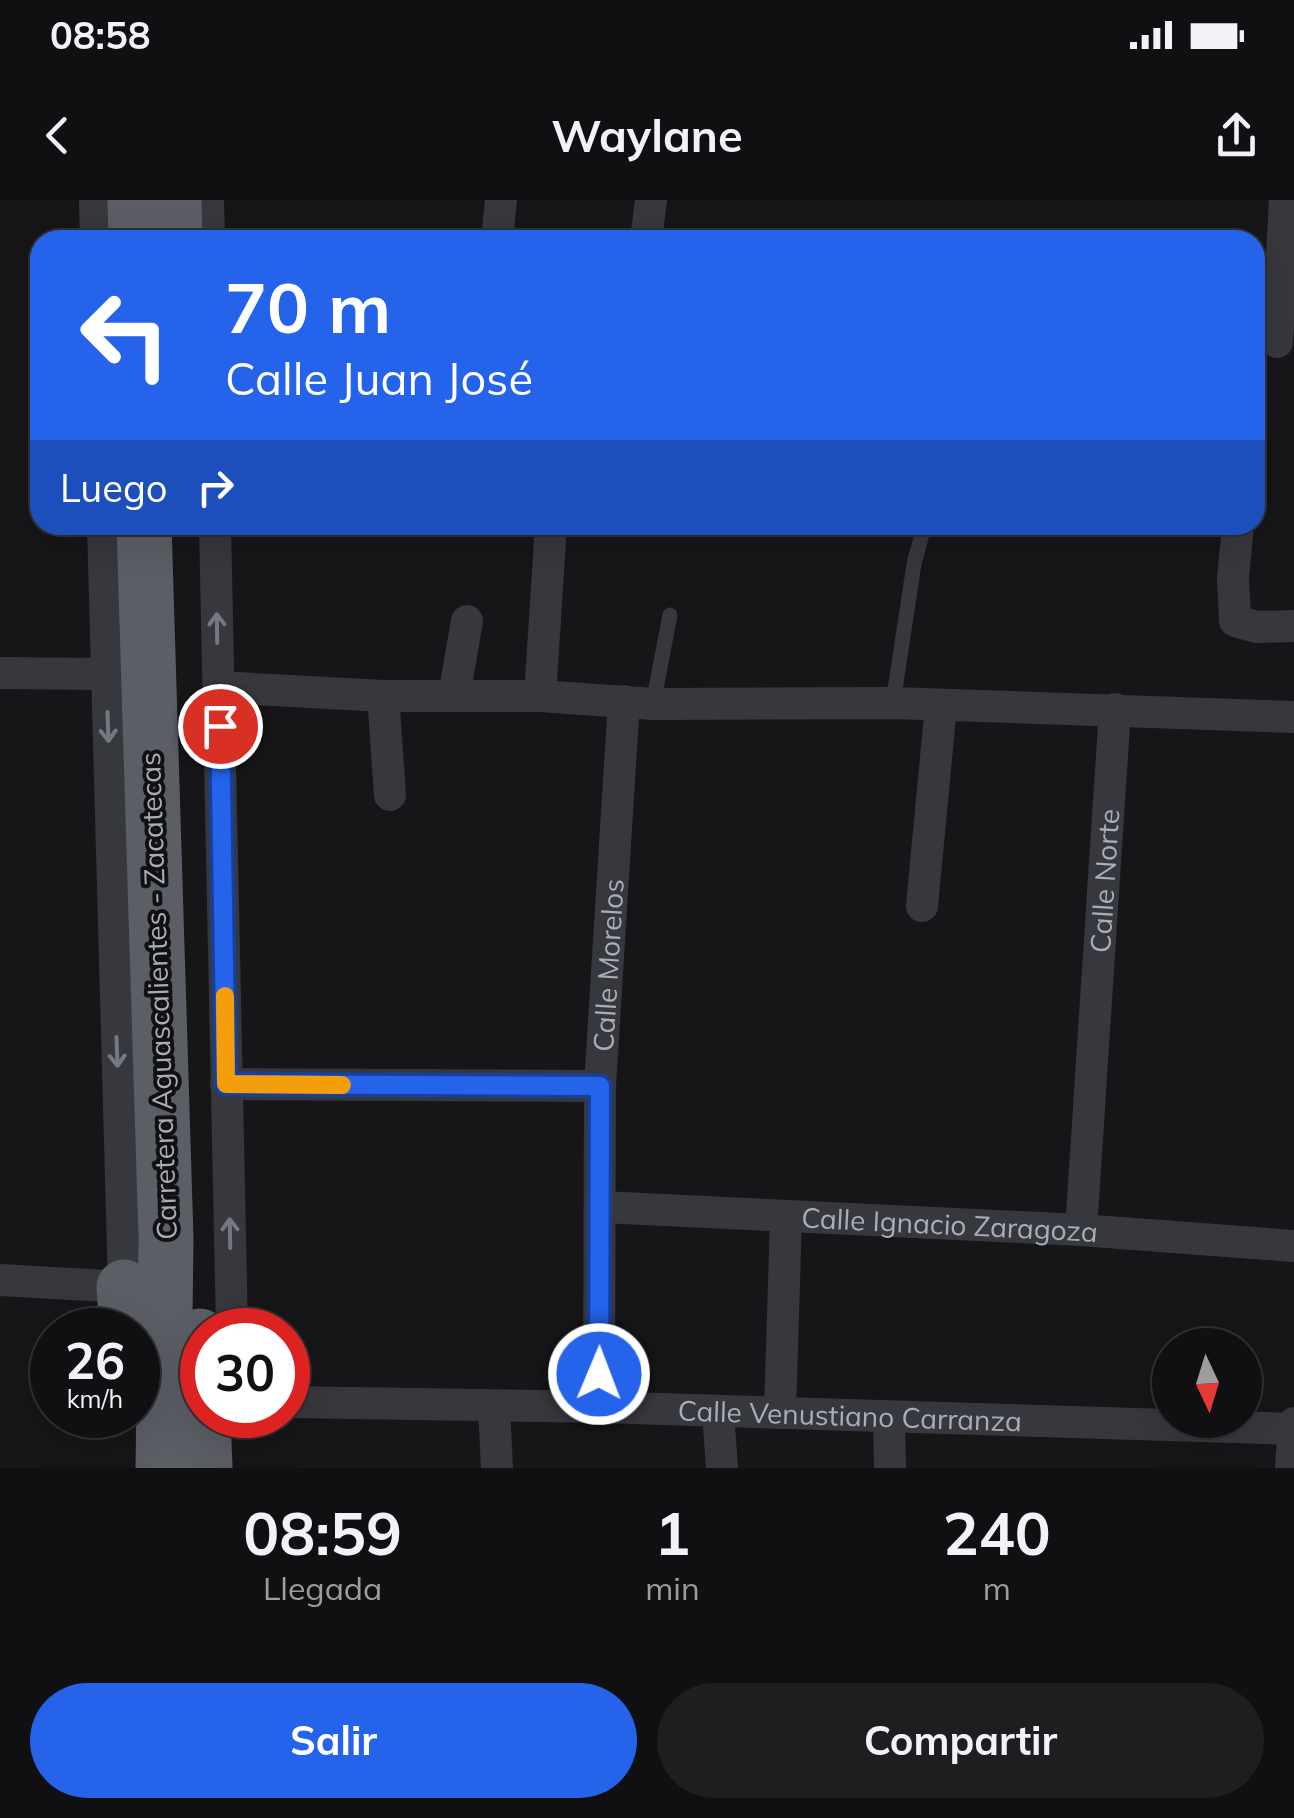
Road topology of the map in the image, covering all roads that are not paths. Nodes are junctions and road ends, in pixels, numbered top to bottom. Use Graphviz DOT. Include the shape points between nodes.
graph roads {
  1 [pos="95,200"];
  2 [pos="134,200"];
  3 [pos="174,200"];
  4 [pos="208,200"];
  5 [pos="501,200"];
  6 [pos="651,200"];
  7 [pos="1285,200"];
  8 [pos="96,230"];
  9 [pos="136,230"];
  10 [pos="175,230"];
  11 [pos="208,230"];
  12 [pos="498,230"];
  13 [pos="647,230"];
  14 [pos="1277,342"];
  15 [pos="103,535"];
  16 [pos="144,535"];
  17 [pos="182,535"];
  18 [pos="215,535"];
  19 [pos="922,535"];
  20 [pos="1237,535"];
  21 [pos="550,540"];
  22 [pos="670,615"];
  23 [pos="467,621"];
  24 [pos="1294,626"];
  25 [pos="0,674"];
  26 [pos="106,674"];
  27 [pos="219,686"];
  28 [pos="383,696"];
  29 [pos="454,696"];
  30 [pos="540,696"];
  31 [pos="638,702"];
  32 [pos="893,703"];
  33 [pos="941,705"];
  34 [pos="1115,709"];
  35 [pos="1294,717"];
  36 [pos="390,795"];
  37 [pos="922,906"];
  38 [pos="226,1084"];
  39 [pos="600,1086"];
  40 [pos="602,1207"];
  41 [pos="786,1216"];
  42 [pos="1081,1230"];
  43 [pos="1294,1246"];
  44 [pos="0,1280"];
  45 [pos="126,1308"];
  46 [pos="231,1308"];
  47 [pos="310,1403"];
  48 [pos="494,1407"];
  49 [pos="599,1407"];
  50 [pos="718,1412"];
  51 [pos="780,1413"];
  52 [pos="889,1417"];
  53 [pos="1294,1427"];
  54 [pos="134,1438"];
  55 [pos="232,1438"];
  56 [pos="136,1468"];
  57 [pos="163,1468"];
  58 [pos="205,1468"];
  59 [pos="231,1468"];
  60 [pos="497,1468"];
  61 [pos="722,1468"];
  62 [pos="890,1468"];
  63 [pos="1292,1468"];
  1 -- 8 [label="street"];
  2 -- 9 [label="highway"];
  3 -- 10 [label="highway"];
  4 -- 11 [label="street"];
  5 -- 12 [label="street"];
  6 -- 13 [label="street"];
  7 -- 14 [label="street"];
  15 -- 26 [label="street"];
  16 -- 57 [label="highway, Carretera Aguascalientes - Zacatecas" via="166,1239"];
  17 -- 58 [label="highway, Carretera Aguascalientes - Zacatecas"];
  27 -- 18 [label="street, one-way"];
  19 -- 32 [label="lane"];
  20 -- 24 [label="street" via="1235,621"];
  21 -- 30 [label="street"];
  22 -- 31 [label="lane"];
  23 -- 29 [label="street"];
  25 -- 26 [label="street"];
  26 -- 45 [label="street, one-way"];
  27 -- 28 [label="street"];
  27 -- 38 [label="street"];
  28 -- 29 [label="street"];
  28 -- 36 [label="street"];
  29 -- 30 [label="street"];
  30 -- 31 [label="street"];
  31 -- 32 [label="street"];
  31 -- 39 [label="street, Calle Morelos"];
  32 -- 33 [label="street"];
  33 -- 34 [label="street"];
  33 -- 37 [label="street"];
  34 -- 35 [label="street"];
  34 -- 42 [label="street, Calle Norte"];
  38 -- 39 [label="street"];
  46 -- 38 [label="street, one-way"];
  39 -- 40 [label="street, Calle Morelos"];
  40 -- 41 [label="street, Calle Ignacio Zaragoza"];
  40 -- 49 [label="street, Calle Morelos"];
  41 -- 42 [label="street, Calle Ignacio Zaragoza"];
  41 -- 51 [label="street"];
  42 -- 43 [label="street, Calle Ignacio Zaragoza"];
  44 -- 45 [label="street"];
  47 -- 48 [label="street, Calle Venustiano Carranza"];
  48 -- 49 [label="street, Calle Venustiano Carranza"];
  48 -- 60 [label="street"];
  49 -- 50 [label="street, Calle Venustiano Carranza"];
  50 -- 51 [label="street, Calle Venustiano Carranza"];
  50 -- 61 [label="street"];
  51 -- 52 [label="street, Calle Venustiano Carranza"];
  52 -- 53 [label="street, Calle Venustiano Carranza"];
  52 -- 62 [label="street"];
  53 -- 63 [label="street"];
  54 -- 56 [label="highway"];
  55 -- 59 [label="highway"];
}
